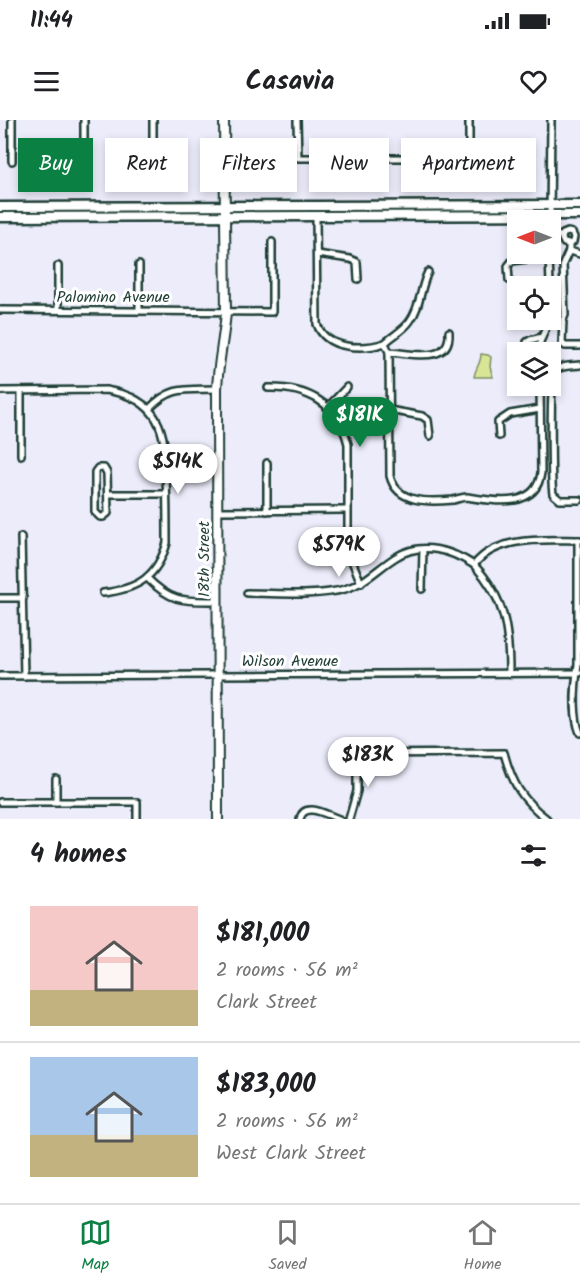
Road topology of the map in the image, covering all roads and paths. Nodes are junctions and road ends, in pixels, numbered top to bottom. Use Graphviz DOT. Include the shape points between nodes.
graph roads {
  1 [pos="12,120"];
  2 [pos="84,120"];
  3 [pos="153,120"];
  4 [pos="224,120"];
  5 [pos="297,120"];
  6 [pos="469,120"];
  7 [pos="550,120"];
  8 [pos="84,138"];
  9 [pos="153,138"];
  10 [pos="12,161"];
  11 [pos="580,205"];
  12 [pos="226,206"];
  13 [pos="0,207"];
  14 [pos="550,210"];
  15 [pos="561,211"];
  16 [pos="507,213"];
  17 [pos="507,214"];
  18 [pos="561,214"];
  19 [pos="580,215"];
  20 [pos="226,216"];
  21 [pos="316,216"];
  22 [pos="0,217"];
  23 [pos="562,236"];
  24 [pos="272,242"];
  25 [pos="568,244"];
  26 [pos="569,251"];
  27 [pos="317,254"];
  28 [pos="580,254"];
  29 [pos="139,265"];
  30 [pos="58,266"];
  31 [pos="429,272"];
  32 [pos="358,279"];
  33 [pos="0,310"];
  34 [pos="58,310"];
  35 [pos="139,310"];
  36 [pos="226,312"];
  37 [pos="545,330"];
  38 [pos="449,332"];
  39 [pos="542,337"];
  40 [pos="528,342"];
  41 [pos="540,342"];
  42 [pos="385,343"];
  43 [pos="580,346"];
  44 [pos="389,352"];
  45 [pos="580,364"];
  46 [pos="347,387"];
  47 [pos="268,388"];
  48 [pos="217,389"];
  49 [pos="0,391"];
  50 [pos="21,391"];
  51 [pos="540,396"];
  52 [pos="327,408"];
  53 [pos="149,409"];
  54 [pos="540,409"];
  55 [pos="389,410"];
  56 [pos="430,436"];
  57 [pos="499,436"];
  58 [pos="21,455"];
  59 [pos="267,463"];
  60 [pos="109,494"];
  61 [pos="166,494"];
  62 [pos="580,500"];
  63 [pos="348,510"];
  64 [pos="218,511"];
  65 [pos="267,511"];
  66 [pos="21,537"];
  67 [pos="579,540"];
  68 [pos="423,549"];
  69 [pos="474,566"];
  70 [pos="147,578"];
  71 [pos="361,582"];
  72 [pos="423,589"];
  73 [pos="103,593"];
  74 [pos="247,593"];
  75 [pos="0,598"];
  76 [pos="23,598"];
  77 [pos="217,601"];
  78 [pos="579,608"];
  79 [pos="509,673"];
  80 [pos="579,673"];
  81 [pos="218,675"];
  82 [pos="0,676"];
  83 [pos="24,676"];
  84 [pos="580,734"];
  85 [pos="56,779"];
  86 [pos="0,802"];
  87 [pos="56,802"];
  88 [pos="137,819"];
  89 [pos="218,819"];
  90 [pos="300,819"];
  91 [pos="339,819"];
  92 [pos="350,819"];
  93 [pos="547,819"];
  1 -- 10 [label="street"];
  2 -- 8 [label="street"];
  3 -- 9 [label="street"];
  4 -- 12 [label="main road, 18th Street"];
  5 -- 6 [label="street" via="298,158 469,158"];
  7 -- 14 [label="street"];
  11 -- 15 [label="main road"];
  12 -- 13 [label="main road"];
  12 -- 16 [label="main road"];
  12 -- 20 [label="main road, 18th Street"];
  17 -- 21 [label="main road"];
  18 -- 19 [label="main road"];
  20 -- 21 [label="main road"];
  20 -- 22 [label="main road"];
  20 -- 36 [label="main road, 18th Street"];
  21 -- 27 [label="street"];
  23 -- 25 [label="street"];
  23 -- 25 [label="street" via="567,232 573,235 573,242"];
  24 -- 36 [label="street, Palomino Avenue" via="273,312"];
  25 -- 26 [label="street"];
  26 -- 28 [label="street"];
  26 -- 43 [label="street" via="563,264 562,343"];
  27 -- 32 [label="street" via="357,262"];
  27 -- 42 [label="street" via="317,324 322,334 344,345"];
  29 -- 35 [label="street"];
  30 -- 34 [label="street"];
  31 -- 42 [label="street" via="409,322"];
  33 -- 34 [label="street, Palomino Avenue"];
  34 -- 35 [label="street, Palomino Avenue"];
  35 -- 36 [label="street, Palomino Avenue"];
  36 -- 48 [label="main road, 18th Street"];
  37 -- 39 [label="street"];
  38 -- 44 [label="street" via="446,349 438,354"];
  39 -- 40 [label="street"];
  39 -- 41 [label="street"];
  42 -- 44 [label="street"];
  44 -- 55 [label="street"];
  45 -- 62 [label="street" via="561,367 552,378 553,494 560,500"];
  46 -- 52 [label="street"];
  47 -- 52 [label="street" via="306,392"];
  48 -- 53 [label="street" via="176,390"];
  48 -- 64 [label="main road, 18th Street"];
  49 -- 50 [label="street"];
  50 -- 53 [label="street" via="112,391"];
  50 -- 58 [label="street"];
  51 -- 54 [label="street"];
  52 -- 63 [label="street" via="345,429"];
  53 -- 61 [label="street" via="164,437"];
  54 -- 55 [label="street" via="538,484 529,496 521,499 481,500 413,500 396,489 390,476"];
  54 -- 57 [label="street" via="505,416 498,422"];
  55 -- 56 [label="street" via="423,416 428,420"];
  59 -- 65 [label="street"];
  60 -- 60 [label="street" via="108,513 100,518 95,512 98,468 106,470"];
  60 -- 61 [label="street"];
  61 -- 70 [label="street" via="167,543 163,557"];
  63 -- 65 [label="street"];
  63 -- 71 [label="street" via="348,551"];
  64 -- 65 [label="street"];
  64 -- 77 [label="main road, 18th Street"];
  66 -- 76 [label="street"];
  67 -- 69 [label="street" via="540,540 503,546 486,552"];
  67 -- 78 [label="street"];
  68 -- 69 [label="street" via="450,552"];
  68 -- 71 [label="street" via="396,557"];
  68 -- 72 [label="street"];
  69 -- 79 [label="street" via="501,606 508,635"];
  70 -- 73 [label="street" via="122,591"];
  70 -- 77 [label="street" via="172,598"];
  71 -- 74 [label="street" via="332,592"];
  75 -- 76 [label="street"];
  76 -- 83 [label="street"];
  77 -- 81 [label="main road, 18th Street"];
  78 -- 80 [label="street"];
  79 -- 80 [label="street, Wilson Avenue"];
  79 -- 81 [label="street, Wilson Avenue"];
  80 -- 84 [label="street" via="576,721"];
  81 -- 83 [label="street, Wilson Avenue"];
  81 -- 89 [label="main road, 18th Street"];
  82 -- 83 [label="street, Wilson Avenue"];
  85 -- 87 [label="street"];
  86 -- 87 [label="street"];
  87 -- 88 [label="street" via="137,802"];
  90 -- 91 [label="street" via="305,810"];
  92 -- 93 [label="street" via="357,791 357,754 504,753 520,793"];
}
